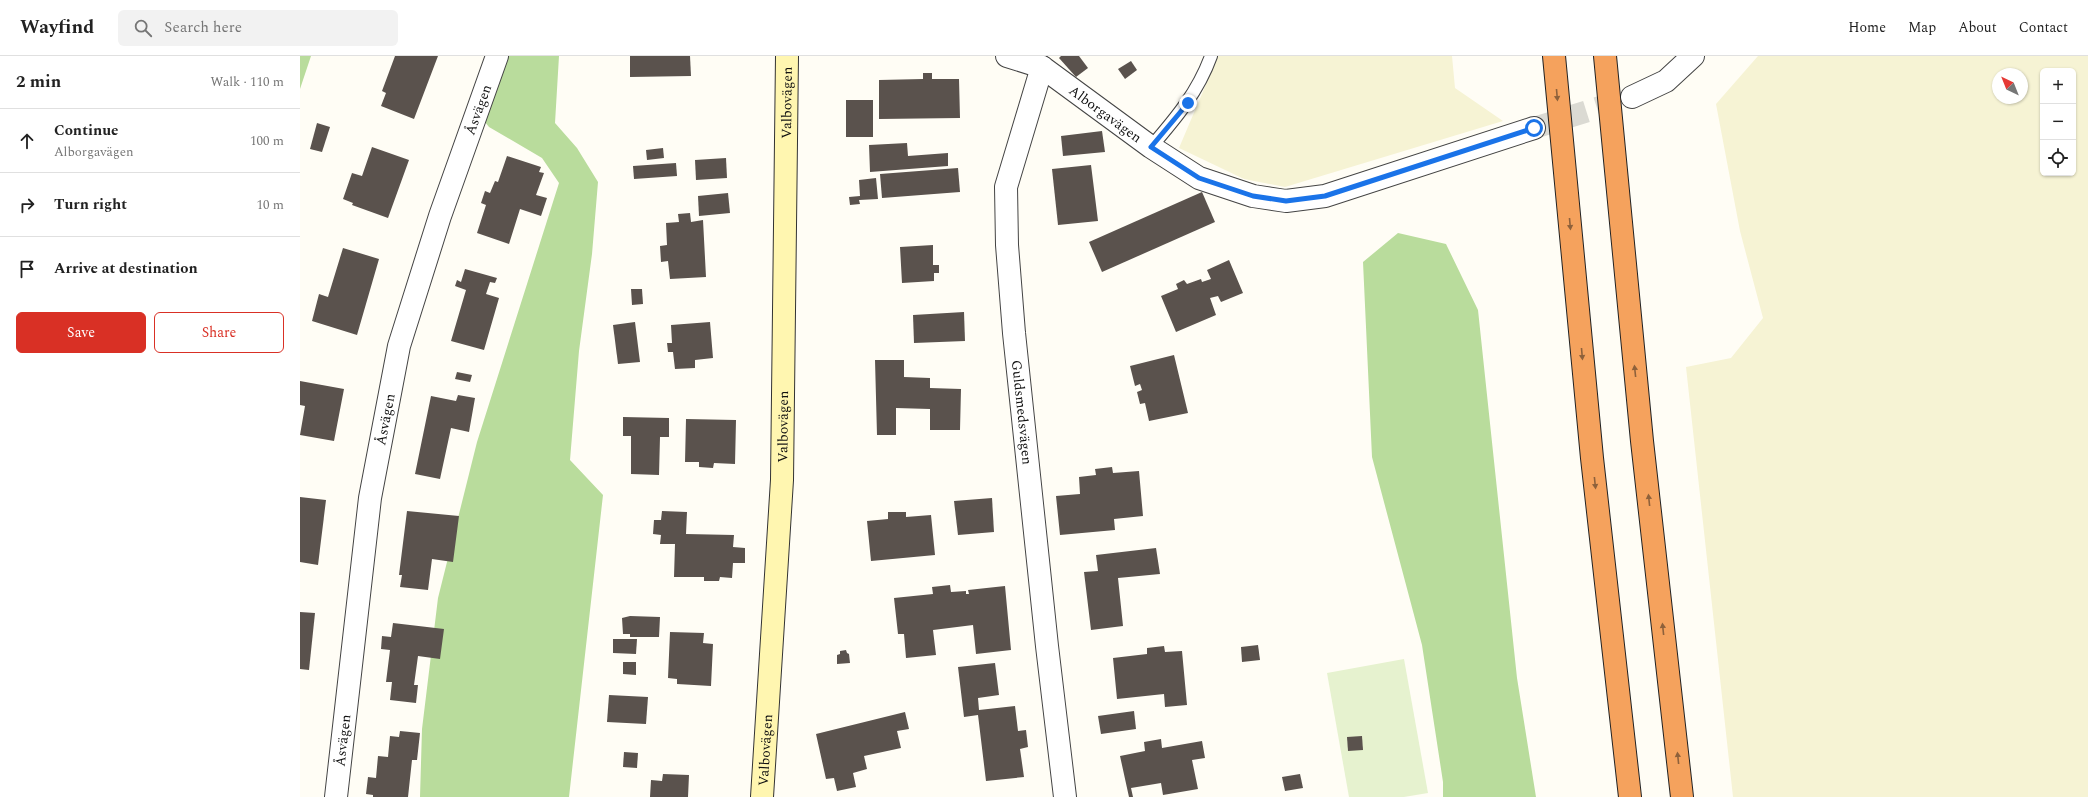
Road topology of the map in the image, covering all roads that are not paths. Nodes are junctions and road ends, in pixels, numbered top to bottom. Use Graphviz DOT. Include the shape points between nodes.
graph roads {
  1 [pos="497,56"];
  2 [pos="787,56"];
  3 [pos="1007,56"];
  4 [pos="1210,56"];
  5 [pos="1554,56"];
  6 [pos="1605,56"];
  7 [pos="1693,56"];
  8 [pos="1042,67"];
  9 [pos="1632,97"];
  10 [pos="1534,128"];
  11 [pos="1151,147"];
  12 [pos="336,797"];
  13 [pos="762,797"];
  14 [pos="1065,797"];
  15 [pos="1630,797"];
  16 [pos="1682,797"];
  1 -- 12 [label="street, Åsvägen" via="440,216 399,346 370,498"];
  2 -- 13 [label="main road, Valbovägen" via="782,480"];
  3 -- 8 [label="street"];
  4 -- 11 [label="lane" via="1204,76 1188,103"];
  5 -- 15 [label="highway, one-way" via="1592,458"];
  16 -- 6 [label="highway, one-way" via="1642,441"];
  7 -- 9 [label="street" via="1666,81"];
  8 -- 11 [label="street, Alborgavägen"];
  8 -- 14 [label="street, Guldsmedsvägen" via="1006,187 1007,246 1047,646"];
  10 -- 11 [label="street, Alborgavägen" via="1325,196 1286,201 1253,196 1199,178"];
}
